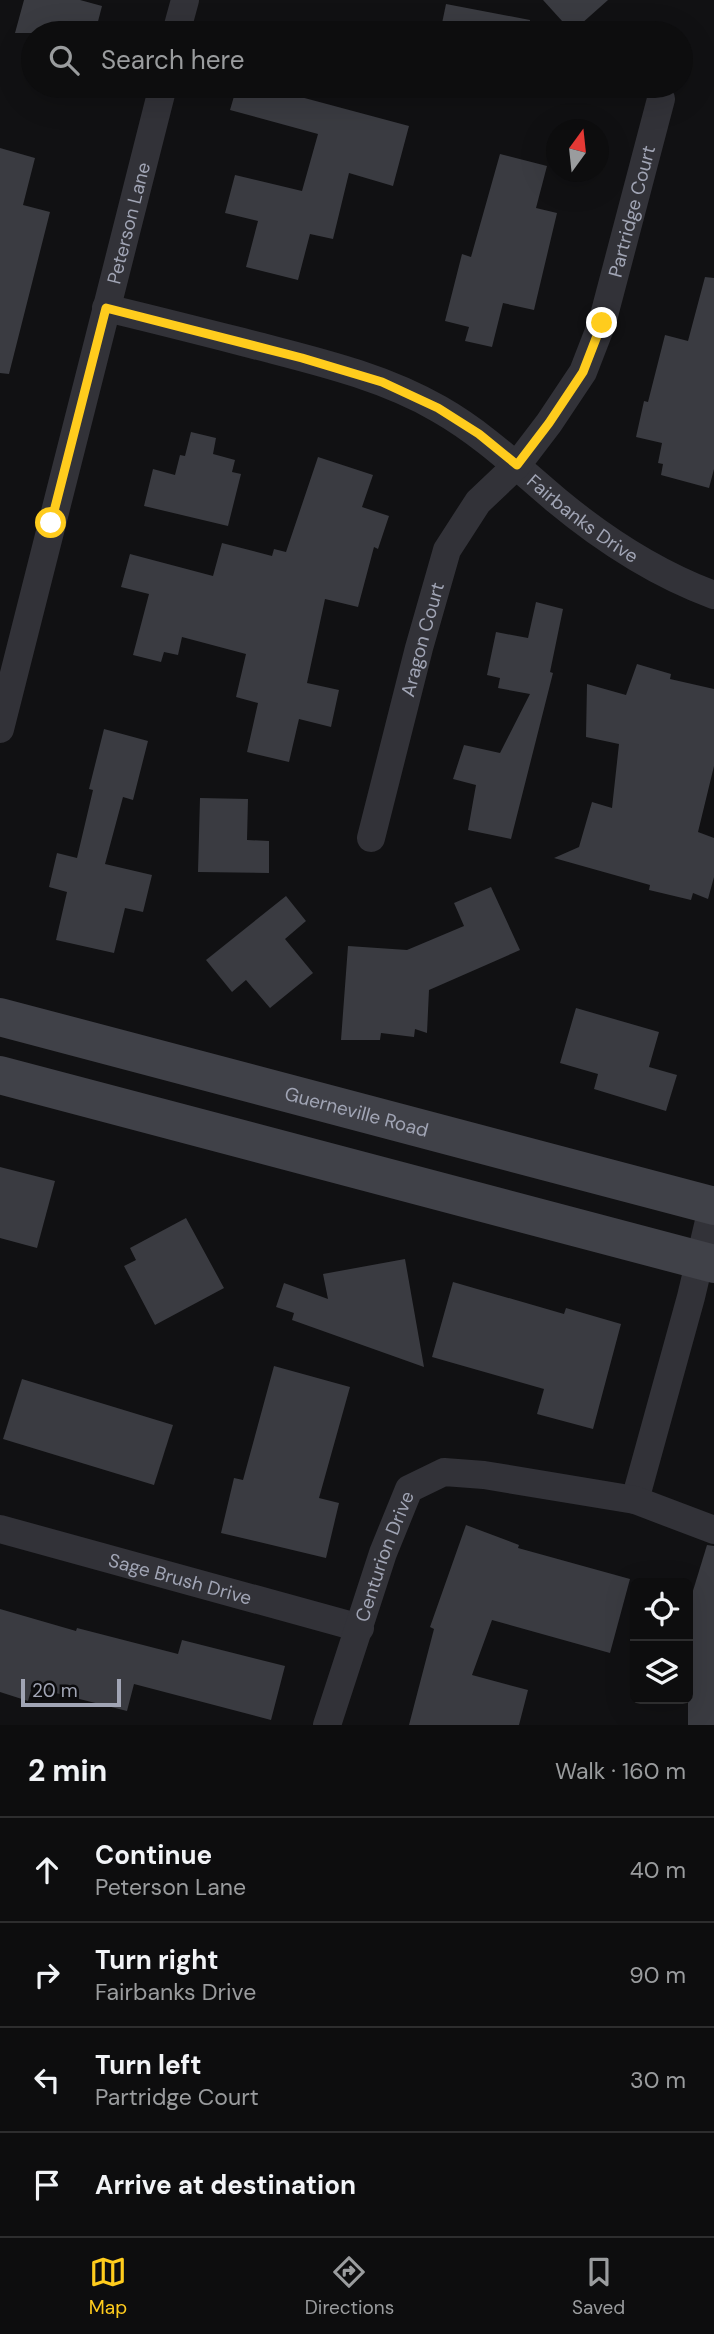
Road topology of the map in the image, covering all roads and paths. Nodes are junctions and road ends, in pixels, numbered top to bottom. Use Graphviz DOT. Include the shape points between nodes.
graph roads {
  1 [pos="185,0"];
  2 [pos="179,21"];
  3 [pos="160,98"];
  4 [pos="661,99"];
  5 [pos="106,308"];
  6 [pos="517,465"];
  7 [pos="714,594"];
  8 [pos="0,729"];
  9 [pos="372,838"];
  10 [pos="0,1017"];
  11 [pos="0,1075"];
  12 [pos="713,1204"];
  13 [pos="707,1262"];
  14 [pos="635,1500"];
  15 [pos="0,1529"];
  16 [pos="714,1530"];
  17 [pos="360,1628"];
  18 [pos="327,1725"];
  1 -- 2 [label="street"];
  3 -- 5 [label="street, Peterson Lane"];
  4 -- 6 [label="street, Partridge Court" via="602,323 583,372"];
  5 -- 6 [label="street, Fairbanks Drive" via="382,382 448,414"];
  5 -- 8 [label="street, Peterson Lane"];
  6 -- 7 [label="street, Fairbanks Drive" via="620,548"];
  6 -- 9 [label="street, Aragon Court" via="478,502 447,550"];
  10 -- 12 [label="main road, Guerneville Road"];
  11 -- 13 [label="main road"];
  12 -- 13 [label="street"];
  13 -- 14 [label="street"];
  14 -- 16 [label="street, Centurion Drive"];
  14 -- 17 [label="street, Centurion Drive" via="444,1472 409,1489"];
  15 -- 17 [label="street, Sage Brush Drive"];
  17 -- 18 [label="street, Centurion Drive"];
}
